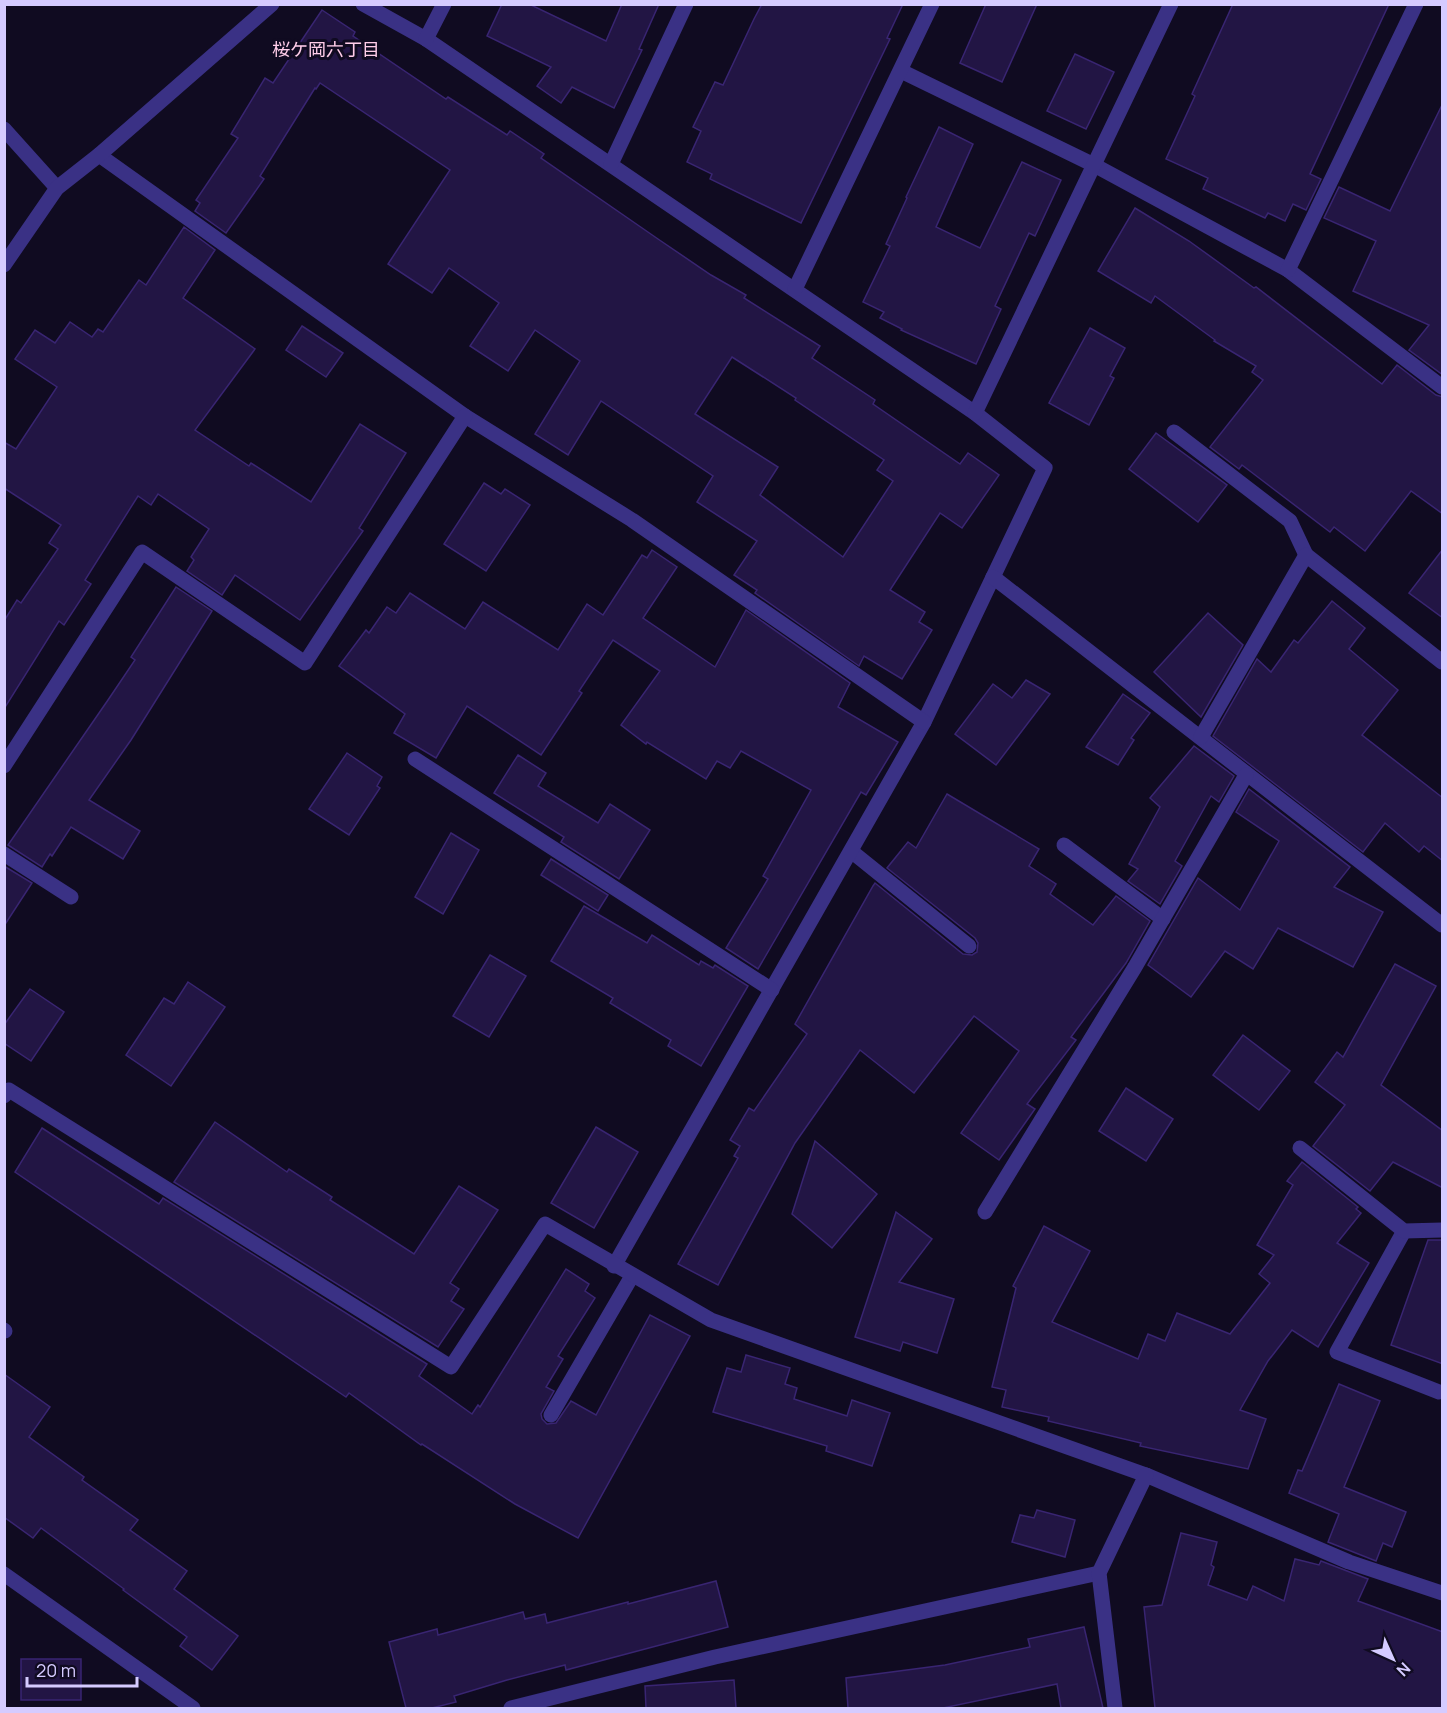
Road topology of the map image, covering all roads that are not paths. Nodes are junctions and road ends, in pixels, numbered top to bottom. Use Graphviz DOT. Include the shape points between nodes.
graph roads {
  1 [pos="272,4"];
  2 [pos="363,4"];
  3 [pos="444,4"];
  4 [pos="687,4"];
  5 [pos="932,4"];
  6 [pos="1171,4"];
  7 [pos="1416,4"];
  8 [pos="426,39"];
  9 [pos="901,71"];
  10 [pos="4,129"];
  11 [pos="99,155"];
  12 [pos="611,164"];
  13 [pos="1094,165"];
  14 [pos="57,188"];
  15 [pos="4,265"];
  16 [pos="1288,270"];
  17 [pos="795,289"];
  18 [pos="1443,387"];
  19 [pos="975,413"];
  20 [pos="465,417"];
  21 [pos="1174,432"];
  22 [pos="1306,555"];
  23 [pos="993,577"];
  24 [pos="1443,662"];
  25 [pos="924,722"];
  26 [pos="1201,737"];
  27 [pos="415,759"];
  28 [pos="4,766"];
  29 [pos="1246,775"];
  30 [pos="1064,845"];
  31 [pos="850,851"];
  32 [pos="4,854"];
  33 [pos="71,897"];
  34 [pos="1163,919"];
  35 [pos="1443,925"];
  36 [pos="969,946"];
  37 [pos="772,990"];
  38 [pos="4,1096"];
  39 [pos="1300,1148"];
  40 [pos="985,1212"];
  41 [pos="1443,1230"];
  42 [pos="1404,1231"];
  43 [pos="614,1266"];
  44 [pos="632,1276"];
  45 [pos="1439,1392"];
  46 [pos="551,1415"];
  47 [pos="1146,1475"];
  48 [pos="1099,1572"];
  49 [pos="4,1574"];
  50 [pos="1443,1593"];
  51 [pos="194,1708"];
  52 [pos="511,1708"];
  53 [pos="1115,1708"];
  1 -- 11 [label="street"];
  2 -- 8 [label="street"];
  3 -- 8 [label="street"];
  4 -- 12 [label="street"];
  5 -- 9 [label="street"];
  6 -- 13 [label="street"];
  7 -- 16 [label="street"];
  8 -- 12 [label="street"];
  9 -- 13 [label="street"];
  9 -- 17 [label="street"];
  10 -- 14 [label="street"];
  11 -- 14 [label="street"];
  11 -- 20 [label="street"];
  12 -- 17 [label="street"];
  13 -- 16 [label="street"];
  13 -- 19 [label="street"];
  14 -- 15 [label="street"];
  16 -- 18 [label="street"];
  17 -- 19 [label="street"];
  19 -- 23 [label="street" via="1045,468"];
  20 -- 25 [label="street" via="632,520"];
  20 -- 28 [label="street" via="305,663 142,552"];
  21 -- 22 [label="street" via="1290,521"];
  22 -- 24 [label="street"];
  22 -- 26 [label="street"];
  23 -- 25 [label="street"];
  23 -- 26 [label="street"];
  25 -- 31 [label="street"];
  26 -- 29 [label="street"];
  27 -- 37 [label="street"];
  29 -- 34 [label="street"];
  29 -- 35 [label="street"];
  30 -- 34 [label="street"];
  31 -- 36 [label="street"];
  31 -- 37 [label="street"];
  32 -- 33 [label="street"];
  34 -- 40 [label="street"];
  37 -- 43 [label="street"];
  38 -- 43 [label="street" via="9,1090 451,1367 545,1224"];
  39 -- 42 [label="street"];
  41 -- 42 [label="street"];
  42 -- 45 [label="street" via="1338,1352"];
  43 -- 44 [label="street"];
  44 -- 46 [label="street"];
  44 -- 47 [label="street" via="711,1320"];
  47 -- 48 [label="street"];
  47 -- 50 [label="street" via="1349,1562"];
  48 -- 52 [label="street"];
  48 -- 53 [label="street"];
  49 -- 51 [label="street"];
}
